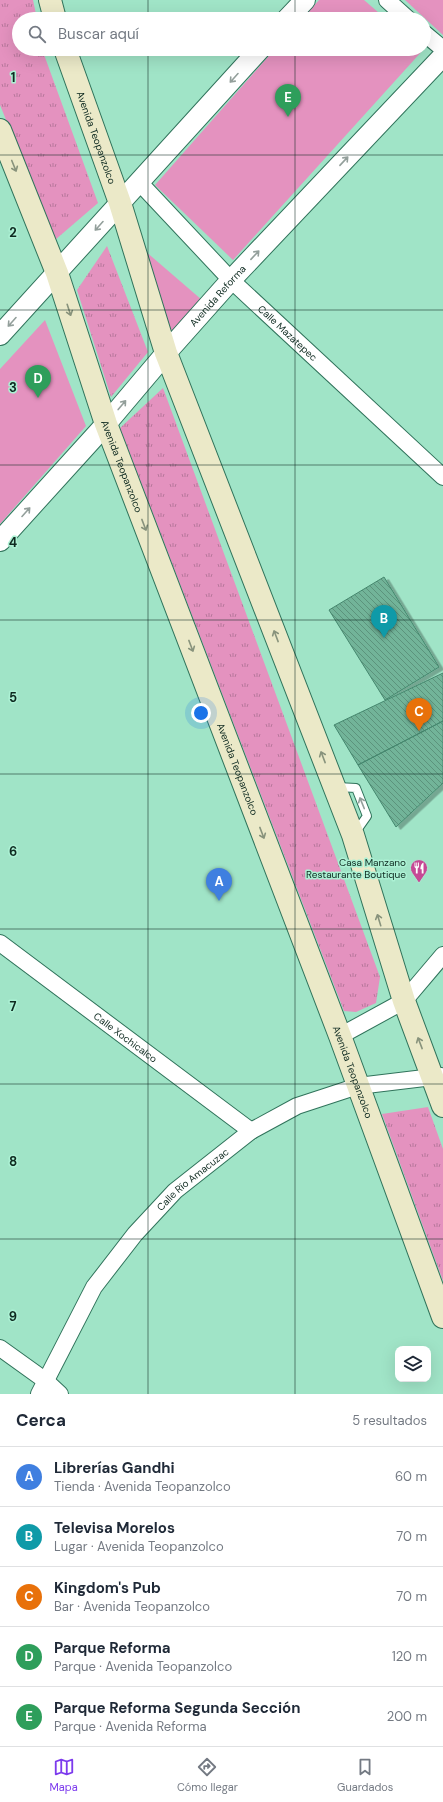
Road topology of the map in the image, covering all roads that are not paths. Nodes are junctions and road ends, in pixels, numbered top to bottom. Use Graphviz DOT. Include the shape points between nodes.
graph roads {
  1 [pos="50,0"];
  2 [pos="305,0"];
  3 [pos="386,0"];
  4 [pos="54,12"];
  5 [pos="294,12"];
  6 [pos="400,12"];
  7 [pos="431,39"];
  8 [pos="443,49"];
  9 [pos="68,56"];
  10 [pos="254,56"];
  11 [pos="443,56"];
  12 [pos="0,130"];
  13 [pos="139,182"];
  14 [pos="120,203"];
  15 [pos="57,273"];
  16 [pos="231,280"];
  17 [pos="0,335"];
  18 [pos="166,353"];
  19 [pos="106,424"];
  20 [pos="443,477"];
  21 [pos="0,541"];
  22 [pos="0,943"];
  23 [pos="443,955"];
  24 [pos="404,1001"];
  25 [pos="340,1036"];
  26 [pos="438,1076"];
  27 [pos="358,1086"];
  28 [pos="443,1106"];
  29 [pos="251,1131"];
  30 [pos="443,1317"];
  31 [pos="0,1348"];
  32 [pos="42,1388"];
  33 [pos="60,1394"];
  1 -- 4 [label="main road"];
  2 -- 5 [label="street"];
  3 -- 6 [label="street"];
  7 -- 8 [label="street"];
  9 -- 14 [label="main road, Avenida Teopanzolco"];
  10 -- 13 [label="street, one-way"];
  16 -- 11 [label="street, Avenida Reforma, one-way"];
  12 -- 15 [label="main road, Avenida Teopanzolco, one-way"];
  13 -- 14 [label="street"];
  13 -- 16 [label="street, Calle Mazatepec"];
  14 -- 15 [label="street, one-way"];
  14 -- 18 [label="main road, Avenida Teopanzolco"];
  15 -- 17 [label="street, one-way"];
  15 -- 19 [label="main road, Avenida Teopanzolco, one-way"];
  16 -- 18 [label="street, Avenida Reforma"];
  16 -- 20 [label="street, Calle Mazatepec"];
  19 -- 18 [label="street, Avenida Reforma, one-way"];
  24 -- 18 [label="main road, Avenida Teopanzolco, one-way" via="353,835"];
  21 -- 19 [label="street, Avenida Reforma, one-way"];
  19 -- 25 [label="main road, Avenida Teopanzolco, one-way"];
  22 -- 29 [label="street, Calle Xochicalco"];
  23 -- 24 [label="street"];
  24 -- 25 [label="street"];
  26 -- 24 [label="main road, Avenida Teopanzolco, one-way"];
  25 -- 27 [label="main road, Avenida Teopanzolco"];
  26 -- 27 [label="street, Calle Río Amacuzac"];
  26 -- 28 [label="main road, Avenida Teopanzolco"];
  27 -- 29 [label="street, Calle Río Amacuzac" via="296,1106"];
  27 -- 30 [label="main road, Avenida Teopanzolco"];
  29 -- 32 [label="street, Calle Río Amacuzac" via="175,1191 135,1234 94,1287"];
  31 -- 32 [label="street"];
  32 -- 33 [label="street"];
}
